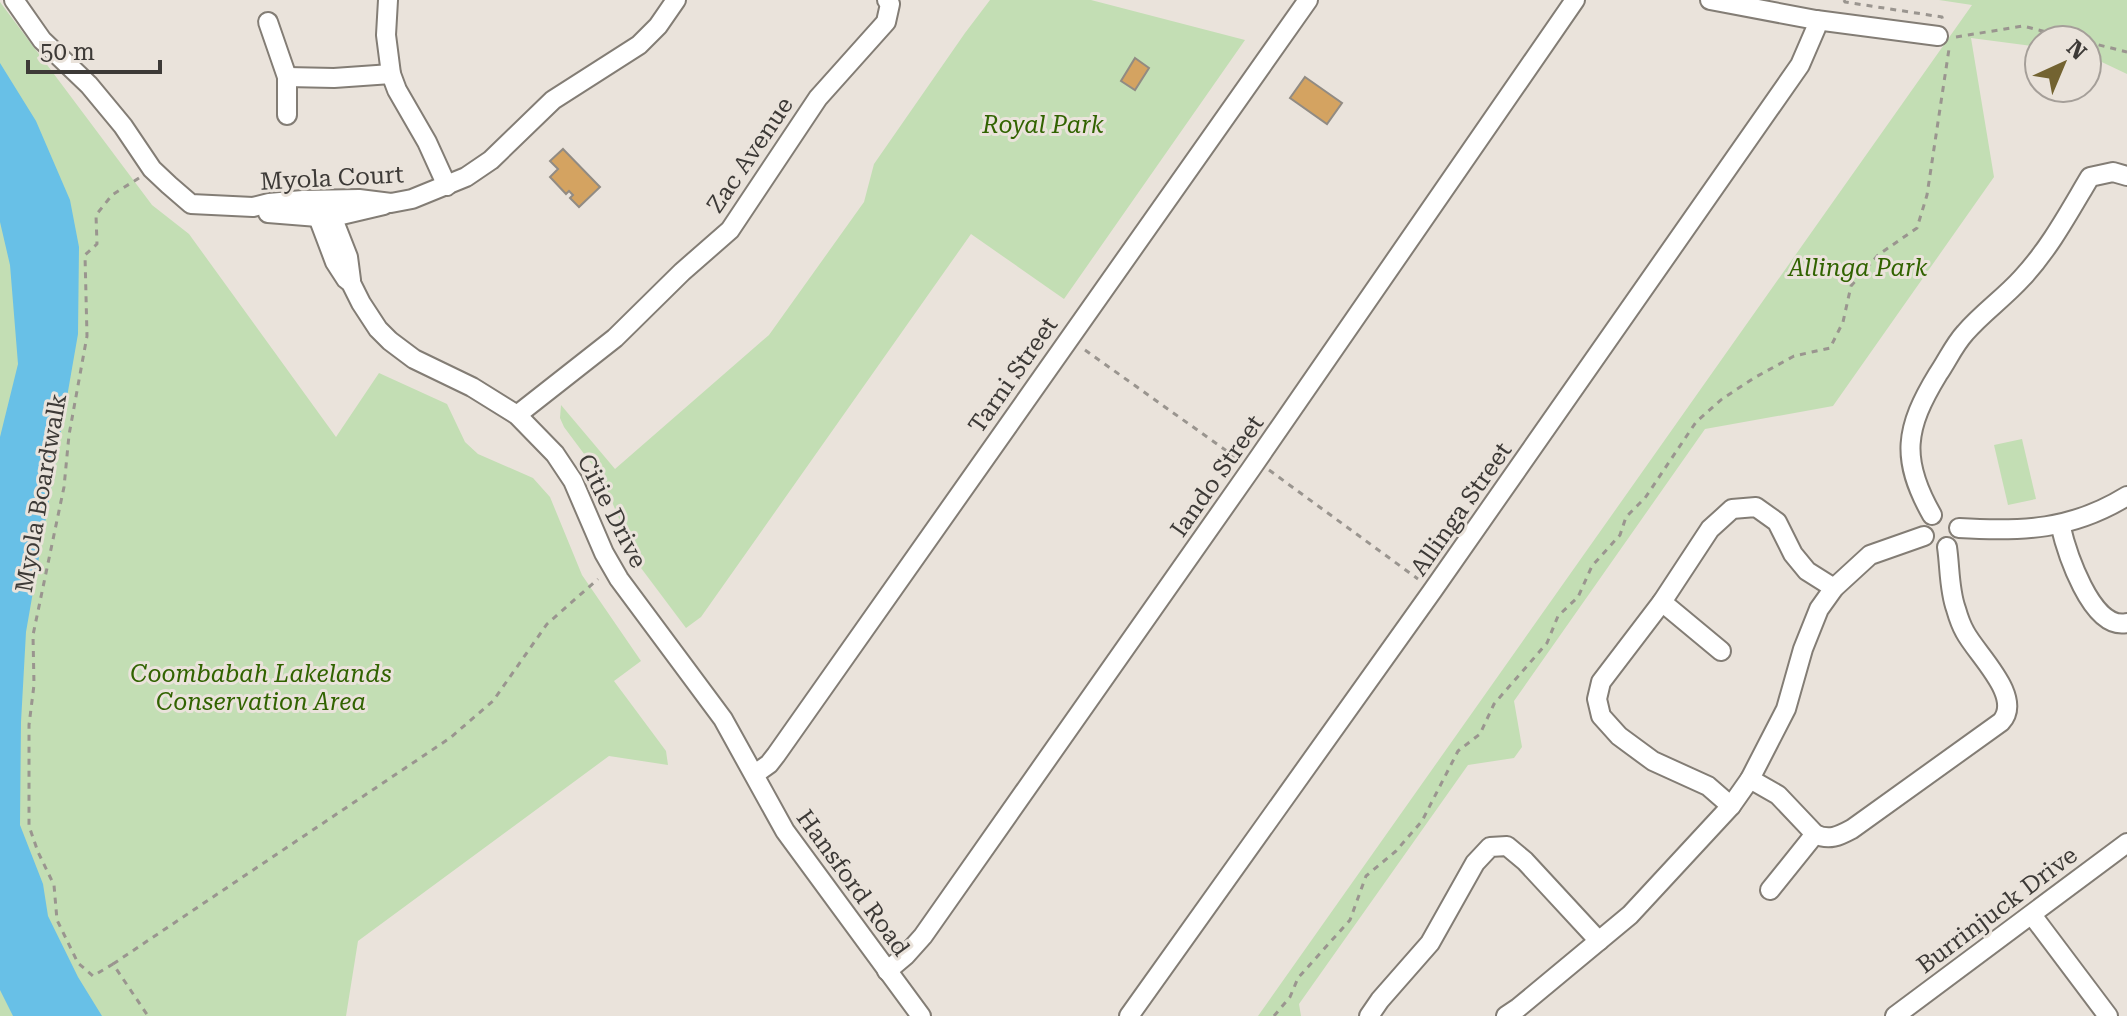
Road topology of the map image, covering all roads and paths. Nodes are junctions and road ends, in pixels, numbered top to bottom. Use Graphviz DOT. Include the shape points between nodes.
graph roads {
  1 [pos="14,0"];
  2 [pos="388,0"];
  3 [pos="676,0"];
  4 [pos="887,0"];
  5 [pos="1308,0"];
  6 [pos="1575,0"];
  7 [pos="1710,0"];
  8 [pos="1844,0"];
  9 [pos="1816,20"];
  10 [pos="268,22"];
  11 [pos="2023,26"];
  12 [pos="1944,37"];
  13 [pos="2103,46"];
  14 [pos="2127,52"];
  15 [pos="391,74"];
  16 [pos="287,77"];
  17 [pos="287,115"];
  18 [pos="152,169"];
  19 [pos="2127,176"];
  20 [pos="447,186"];
  21 [pos="323,208"];
  22 [pos="1069,338"];
  23 [pos="517,415"];
  24 [pos="1254,465"];
  25 [pos="2127,496"];
  26 [pos="1932,515"];
  27 [pos="2060,524"];
  28 [pos="1959,528"];
  29 [pos="1924,536"];
  30 [pos="1947,547"];
  31 [pos="598,579"];
  32 [pos="1834,588"];
  33 [pos="1433,590"];
  34 [pos="1662,602"];
  35 [pos="2127,623"];
  36 [pos="1721,651"];
  37 [pos="755,774"];
  38 [pos="1750,779"];
  39 [pos="1731,806"];
  40 [pos="1815,834"];
  41 [pos="2127,843"];
  42 [pos="1770,890"];
  43 [pos="2032,915"];
  44 [pos="1599,941"];
  45 [pos="113,964"];
  46 [pos="887,971"];
  47 [pos="148,1016"];
  48 [pos="921,1016"];
  49 [pos="1129,1016"];
  50 [pos="1274,1016"];
  51 [pos="1369,1016"];
  52 [pos="1506,1016"];
  53 [pos="1895,1016"];
  54 [pos="2108,1016"];
  1 -- 18 [label="street, Myola Court" via="42,40 123,126"];
  2 -- 15 [label="street"];
  3 -- 20 [label="street, Myola Court" via="639,45 553,100 483,167"];
  4 -- 23 [label="street, Zac Avenue" via="886,22 818,98 730,230 615,338"];
  5 -- 22 [label="street, Tarni Street"];
  6 -- 24 [label="street, Iando Street"];
  7 -- 9 [label="street"];
  8 -- 12 [label="path" via="1942,17"];
  9 -- 12 [label="street"];
  9 -- 33 [label="street, Allinga Street" via="1800,65"];
  10 -- 16 [label="street"];
  11 -- 12 [label="path"];
  12 -- 50 [label="path" via="1947,75 1917,228 1878,255 1851,286 1830,348 1794,356 1754,378 1696,422 1645,498 1626,517 1620,535 1592,566 1578,597 1558,616 1547,643 1494,704 1480,734 1458,751 1422,821 1366,876 1350,920 1298,978"];
  13 -- 14 [label="path"];
  15 -- 16 [label="street"];
  15 -- 20 [label="street"];
  16 -- 17 [label="street"];
  18 -- 21 [label="street, Myola Court" via="191,204 264,212"];
  18 -- 45 [label="path, Myola Boardwalk" via="112,195 96,215 97,244 85,255 87,336 64,487 33,635 29,826 54,885 57,920 78,963 93,976"];
  19 -- 26 [label="street" via="2113,172 2090,177 2046,249 1963,335 1921,401 1909,450"];
  20 -- 21 [label="street, Myola Court" via="373,209"];
  21 -- 23 [label="street, Citie Drive" via="348,257 351,283 373,322 396,347"];
  22 -- 24 [label="path"];
  22 -- 37 [label="street, Tarni Street" via="776,755"];
  23 -- 37 [label="street, Citie Drive" via="566,468 619,579 723,719"];
  24 -- 33 [label="path"];
  24 -- 46 [label="street, Iando Street" via="923,936"];
  25 -- 27 [label="street" via="2102,511"];
  27 -- 28 [label="street" via="2019,531"];
  27 -- 35 [label="street" via="2088,597 2110,620"];
  29 -- 32 [label="street" via="1870,555"];
  30 -- 40 [label="street" via="1954,605 1965,632 2004,689 2008,715 1852,829 1830,838"];
  31 -- 45 [label="path" via="547,624 493,701 450,738"];
  32 -- 34 [label="street" via="1807,571 1777,522 1756,507 1732,509 1710,529"];
  32 -- 38 [label="street" via="1819,609 1786,709"];
  33 -- 49 [label="street, Allinga Street"];
  34 -- 36 [label="street"];
  34 -- 39 [label="street" via="1601,682 1601,716 1653,761 1708,786"];
  37 -- 46 [label="street, Hansford Road" via="785,831"];
  38 -- 39 [label="street"];
  38 -- 40 [label="street" via="1778,795"];
  39 -- 44 [label="street"];
  40 -- 42 [label="street"];
  41 -- 43 [label="street, Burrinjuck Drive"];
  43 -- 53 [label="street, Burrinjuck Drive"];
  43 -- 54 [label="street"];
  44 -- 51 [label="street" via="1525,861 1507,846 1490,847 1475,863 1430,943"];
  44 -- 52 [label="street"];
  45 -- 47 [label="path"];
  46 -- 48 [label="street, Hansford Road"];
}
